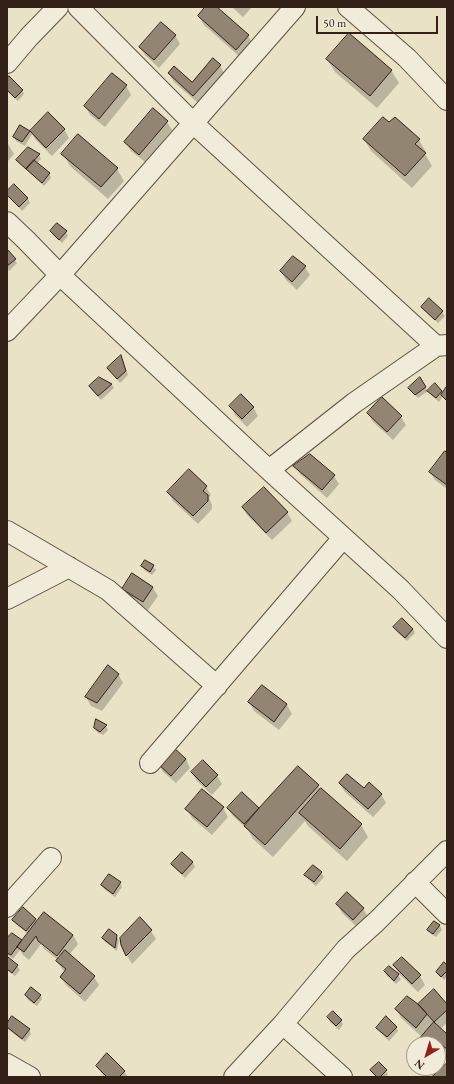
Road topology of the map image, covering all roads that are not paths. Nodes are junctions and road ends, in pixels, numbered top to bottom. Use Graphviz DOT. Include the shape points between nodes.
graph roads {
  1 [pos="58,7"];
  2 [pos="78,7"];
  3 [pos="296,7"];
  4 [pos="348,7"];
  5 [pos="7,63"];
  6 [pos="447,100"];
  7 [pos="193,123"];
  8 [pos="7,222"];
  9 [pos="60,275"];
  10 [pos="7,331"];
  11 [pos="441,346"];
  12 [pos="269,470"];
  13 [pos="7,531"];
  14 [pos="344,538"];
  15 [pos="69,567"];
  16 [pos="7,599"];
  17 [pos="447,638"];
  18 [pos="217,686"];
  19 [pos="150,763"];
  20 [pos="447,851"];
  21 [pos="51,858"];
  22 [pos="415,882"];
  23 [pos="7,907"];
  24 [pos="447,914"];
  25 [pos="283,1024"];
  26 [pos="7,1064"];
  27 [pos="30,1077"];
  28 [pos="234,1077"];
  29 [pos="342,1077"];
  1 -- 5 [label="street"];
  2 -- 7 [label="street"];
  3 -- 7 [label="street"];
  4 -- 6 [label="street" via="407,58"];
  7 -- 9 [label="street"];
  7 -- 11 [label="street"];
  8 -- 9 [label="street"];
  9 -- 10 [label="street"];
  9 -- 12 [label="street"];
  11 -- 12 [label="street" via="354,403"];
  12 -- 14 [label="street"];
  13 -- 15 [label="street"];
  14 -- 17 [label="street" via="400,589"];
  14 -- 18 [label="street"];
  15 -- 16 [label="street"];
  15 -- 18 [label="street" via="108,590"];
  18 -- 19 [label="street"];
  20 -- 22 [label="street"];
  21 -- 23 [label="street"];
  22 -- 24 [label="street"];
  22 -- 25 [label="street" via="346,949"];
  25 -- 28 [label="street"];
  25 -- 29 [label="street"];
  26 -- 27 [label="street"];
}
